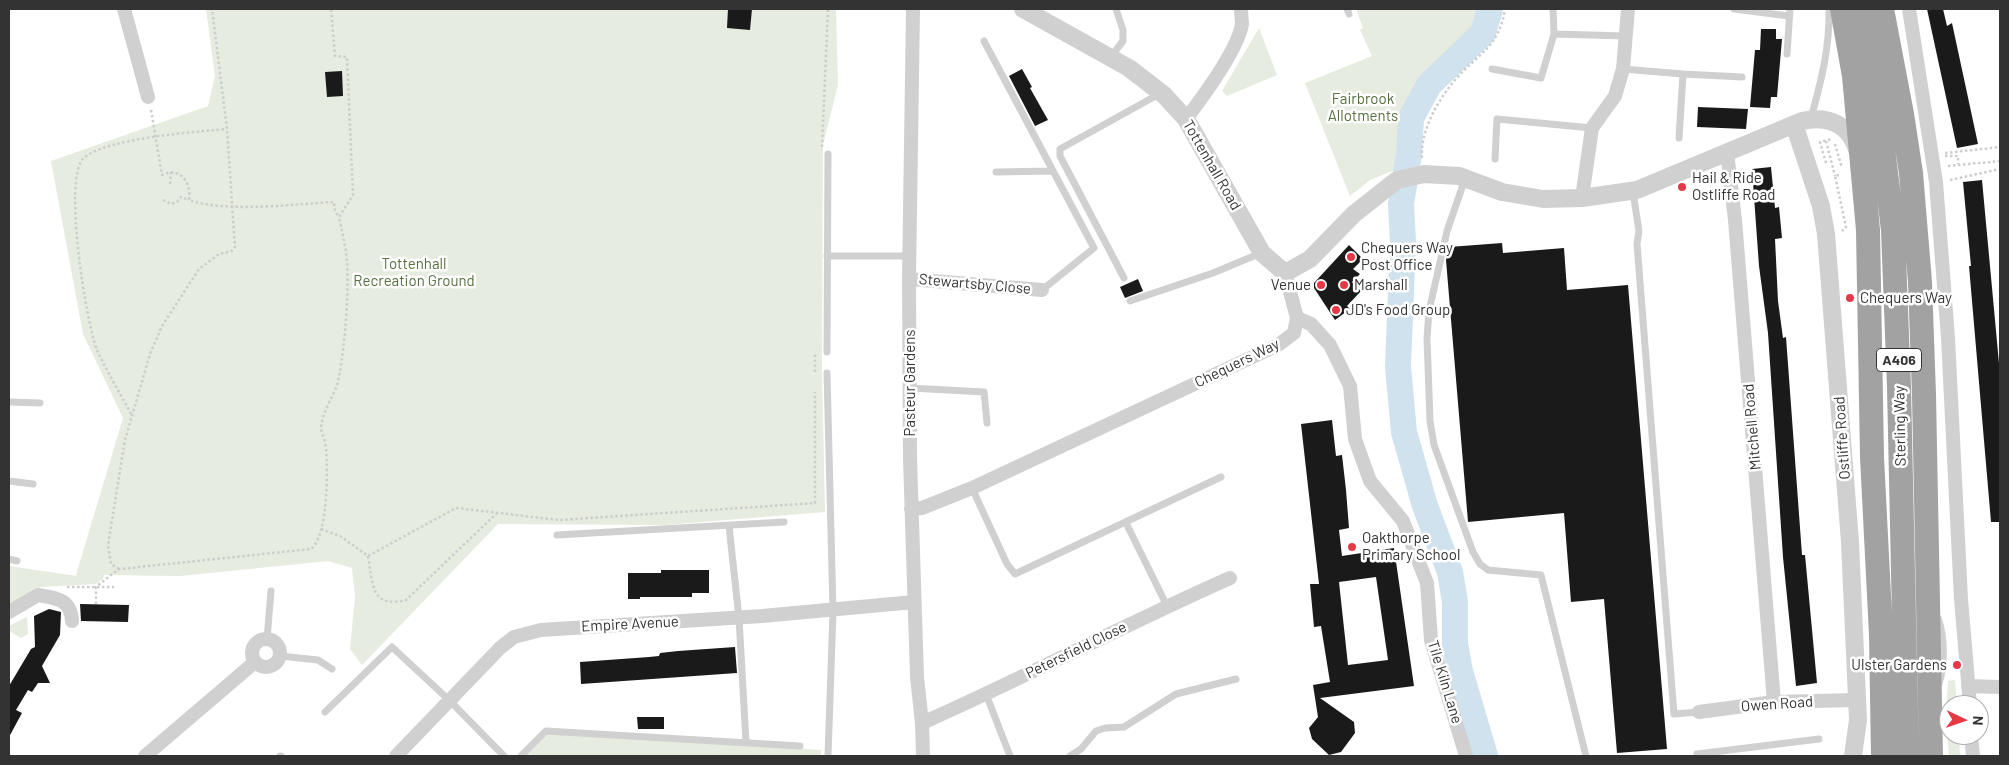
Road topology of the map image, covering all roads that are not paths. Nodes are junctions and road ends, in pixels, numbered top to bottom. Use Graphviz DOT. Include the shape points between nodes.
graph roads {
  1 [pos="124,9"];
  2 [pos="913,9"];
  3 [pos="1023,9"];
  4 [pos="1116,9"];
  5 [pos="1241,9"];
  6 [pos="1553,9"];
  7 [pos="1628,9"];
  8 [pos="1734,9"];
  9 [pos="1829,9"];
  10 [pos="1842,9"];
  11 [pos="1858,9"];
  12 [pos="1882,9"];
  13 [pos="1909,9"];
  14 [pos="1789,12"];
  15 [pos="1554,34"];
  16 [pos="1626,36"];
  17 [pos="984,41"];
  18 [pos="1787,54"];
  19 [pos="1110,58"];
  20 [pos="1492,68"];
  21 [pos="1623,69"];
  22 [pos="1683,74"];
  23 [pos="1742,78"];
  24 [pos="1161,93"];
  25 [pos="148,97"];
  26 [pos="1186,119"];
  27 [pos="1811,119"];
  28 [pos="1794,124"];
  29 [pos="1592,128"];
  30 [pos="1678,138"];
  31 [pos="825,152"];
  32 [pos="1727,152"];
  33 [pos="1495,159"];
  34 [pos="1863,170"];
  35 [pos="1052,171"];
  36 [pos="996,172"];
  37 [pos="1466,178"];
  38 [pos="1633,191"];
  39 [pos="1582,198"];
  40 [pos="1262,253"];
  41 [pos="827,256"];
  42 [pos="910,256"];
  43 [pos="1284,273"];
  44 [pos="1124,278"];
  45 [pos="909,279"];
  46 [pos="1042,290"];
  47 [pos="1130,301"];
  48 [pos="1297,318"];
  49 [pos="827,352"];
  50 [pos="827,373"];
  51 [pos="910,388"];
  52 [pos="9,402"];
  53 [pos="40,403"];
  54 [pos="986,424"];
  55 [pos="1221,477"];
  56 [pos="9,482"];
  57 [pos="33,484"];
  58 [pos="972,488"];
  59 [pos="911,508"];
  60 [pos="784,522"];
  61 [pos="1126,523"];
  62 [pos="729,526"];
  63 [pos="557,535"];
  64 [pos="9,559"];
  65 [pos="17,560"];
  66 [pos="1230,578"];
  67 [pos="271,591"];
  68 [pos="914,602"];
  69 [pos="1167,606"];
  70 [pos="833,611"];
  71 [pos="9,612"];
  72 [pos="739,618"];
  73 [pos="72,621"];
  74 [pos="267,639"];
  75 [pos="280,656"];
  76 [pos="255,662"];
  77 [pos="332,669"];
  78 [pos="1236,679"];
  79 [pos="1968,686"];
  80 [pos="2000,687"];
  81 [pos="986,694"];
  82 [pos="1969,695"];
  83 [pos="1856,700"];
  84 [pos="450,701"];
  85 [pos="1774,702"];
  86 [pos="325,712"];
  87 [pos="1699,712"];
  88 [pos="922,722"];
  89 [pos="1883,726"];
  90 [pos="1819,739"];
  91 [pos="746,742"];
  92 [pos="800,746"];
  93 [pos="144,756"];
  94 [pos="396,756"];
  95 [pos="504,756"];
  96 [pos="521,756"];
  97 [pos="828,756"];
  98 [pos="923,756"];
  99 [pos="1010,756"];
  100 [pos="1070,756"];
  101 [pos="1466,756"];
  102 [pos="1586,756"];
  103 [pos="1697,756"];
  104 [pos="1853,756"];
  105 [pos="1874,756"];
  106 [pos="1883,756"];
  107 [pos="1907,756"];
  108 [pos="1931,756"];
  1 -- 25 [label="street"];
  2 -- 42 [label="street, Pasteur Gardens"];
  3 -- 19 [label="street, Tottenhall Road"];
  4 -- 19 [label="lane" via="1123,41"];
  5 -- 26 [label="street" via="1242,24 1236,42"];
  6 -- 15 [label="lane"];
  7 -- 16 [label="street"];
  8 -- 14 [label="lane"];
  9 -- 27 [label="lane" via="1824,71"];
  10 -- 34 [label="highway, A406" via="1854,76"];
  11 -- 107 [label="highway, Sterling Way / A406" via="1880,115 1893,230"];
  12 -- 108 [label="highway, Sterling Way / A406" via="1904,124 1919,264"];
  13 -- 79 [label="street" via="1936,182"];
  14 -- 18 [label="lane"];
  15 -- 16 [label="lane"];
  15 -- 20 [label="lane" via="1541,78"];
  16 -- 21 [label="street"];
  17 -- 35 [label="lane"];
  19 -- 24 [label="street, Tottenhall Road" via="1129,68"];
  21 -- 22 [label="lane"];
  21 -- 29 [label="street" via="1616,96"];
  22 -- 23 [label="lane"];
  22 -- 30 [label="lane"];
  24 -- 26 [label="street, Tottenhall Road"];
  24 -- 44 [label="lane" via="1060,149 1060,156"];
  26 -- 40 [label="street, Tottenhall Road"];
  27 -- 28 [label="street"];
  27 -- 34 [label="street" via="1832,121 1844,129 1858,149"];
  28 -- 32 [label="street"];
  28 -- 83 [label="street, Ostliffe Road" via="1821,206 1826,234 1850,542"];
  29 -- 33 [label="lane" via="1497,119"];
  29 -- 39 [label="street"];
  31 -- 41 [label="lane"];
  32 -- 38 [label="street"];
  32 -- 85 [label="street, Mitchell Road"];
  34 -- 89 [label="highway, A406" via="1868,230 1872,457"];
  35 -- 36 [label="lane"];
  35 -- 46 [label="lane" via="1094,248"];
  37 -- 39 [label="street" via="1502,192 1543,200"];
  37 -- 43 [label="street" via="1424,174 1397,180 1354,214 1310,260"];
  37 -- 102 [label="lane" via="1447,231 1429,310 1429,403 1434,445 1480,564 1488,570 1541,575"];
  38 -- 39 [label="street"];
  38 -- 87 [label="lane" via="1639,231 1637,244 1674,714"];
  40 -- 43 [label="street, Tottenhall Road"];
  40 -- 47 [label="lane"];
  41 -- 42 [label="lane"];
  41 -- 49 [label="lane"];
  42 -- 45 [label="street, Pasteur Gardens"];
  43 -- 48 [label="street"];
  45 -- 46 [label="street, Stewartsby Close"];
  45 -- 51 [label="street, Pasteur Gardens"];
  48 -- 58 [label="street, Chequers Way" via="1294,333 1278,345"];
  48 -- 101 [label="street, Tile Kiln Lane" via="1311,324 1330,345 1350,386 1356,439 1370,481 1403,521 1427,583 1431,640"];
  50 -- 70 [label="lane"];
  51 -- 54 [label="lane" via="984,392"];
  51 -- 59 [label="street, Pasteur Gardens"];
  52 -- 53 [label="lane"];
  55 -- 61 [label="lane"];
  56 -- 57 [label="lane"];
  58 -- 59 [label="street, Chequers Way" via="922,508"];
  58 -- 61 [label="lane" via="1007,564 1015,574"];
  59 -- 68 [label="street, Pasteur Gardens"];
  60 -- 62 [label="lane"];
  61 -- 69 [label="lane"];
  62 -- 63 [label="lane"];
  62 -- 72 [label="lane"];
  64 -- 65 [label="lane"];
  66 -- 69 [label="street, Petersfield Close"];
  67 -- 74 [label="lane"];
  68 -- 70 [label="street, Empire Avenue"];
  68 -- 88 [label="street, Pasteur Gardens"];
  69 -- 81 [label="street, Petersfield Close"];
  70 -- 72 [label="street, Empire Avenue"];
  70 -- 97 [label="lane"];
  71 -- 73 [label="street" via="38,595 64,602 72,611"];
  72 -- 84 [label="street, Empire Avenue" via="576,627 541,630 514,637"];
  72 -- 91 [label="lane"];
  74 -- 75 [label="street" via="279,646"];
  74 -- 76 [label="street" via="259,640 253,647"];
  75 -- 76 [label="street" via="275,664 268,667"];
  75 -- 77 [label="lane" via="318,660"];
  76 -- 93 [label="street"];
  78 -- 100 [label="lane" via="1176,694 1124,727 1096,731 1082,749"];
  79 -- 80 [label="street"];
  79 -- 82 [label="street"];
  81 -- 88 [label="street, Petersfield Close"];
  81 -- 99 [label="lane"];
  83 -- 85 [label="street, Owen Road"];
  83 -- 104 [label="street, Ostliffe Road" via="1858,720"];
  84 -- 86 [label="lane" via="392,647"];
  84 -- 94 [label="street, Empire Avenue"];
  84 -- 95 [label="lane"];
  85 -- 87 [label="street, Owen Road"];
  88 -- 98 [label="street, Pasteur Gardens"];
  89 -- 105 [label="lane"];
  89 -- 106 [label="highway, A406"];
  90 -- 103 [label="lane"];
  91 -- 92 [label="lane"];
  91 -- 96 [label="lane" via="546,731"];
}
